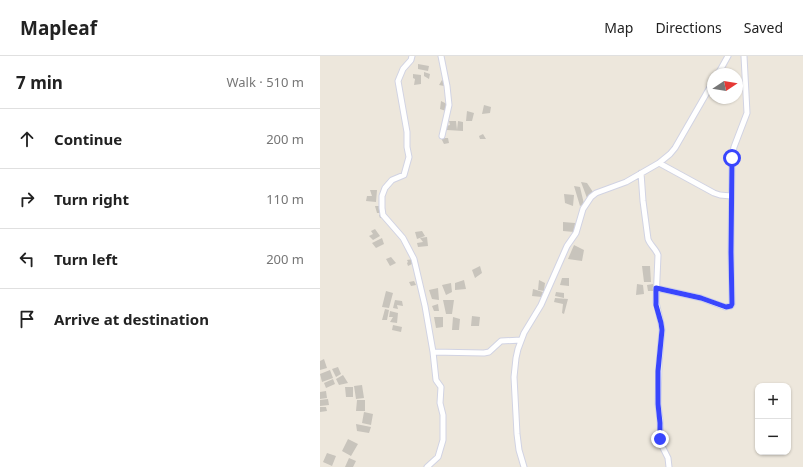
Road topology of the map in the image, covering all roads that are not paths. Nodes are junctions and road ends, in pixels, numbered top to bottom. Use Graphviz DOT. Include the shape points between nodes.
graph roads {
  1 [pos="412,56"];
  2 [pos="441,56"];
  3 [pos="728,56"];
  4 [pos="744,56"];
  5 [pos="721,68"];
  6 [pos="707,92"];
  7 [pos="442,136"];
  8 [pos="659,163"];
  9 [pos="641,173"];
  10 [pos="731,196"];
  11 [pos="656,288"];
  12 [pos="521,340"];
  13 [pos="433,352"];
  14 [pos="427,467"];
  15 [pos="524,467"];
  16 [pos="669,467"];
  1 -- 13 [label="street" via="398,81 409,158 403,176 392,180 383,190 382,208 383,215 400,234 412,256 425,306"];
  2 -- 7 [label="street" via="449,105"];
  3 -- 5 [label="street"];
  4 -- 10 [label="street" via="747,113 733,152"];
  6 -- 8 [label="street" via="675,148"];
  8 -- 9 [label="street"];
  8 -- 10 [label="street" via="714,193"];
  9 -- 11 [label="street" via="648,241 658,255"];
  9 -- 12 [label="street" via="594,195 584,206 576,233 567,246 541,305"];
  10 -- 11 [label="street" via="731,306 726,307 701,298"];
  11 -- 16 [label="street" via="656,305 662,330 658,391 660,439"];
  12 -- 13 [label="street" via="501,341 489,352 484,353"];
  12 -- 15 [label="street" via="514,377 518,439"];
  13 -- 14 [label="street" via="436,380 441,386 443,436 438,457"];
}
